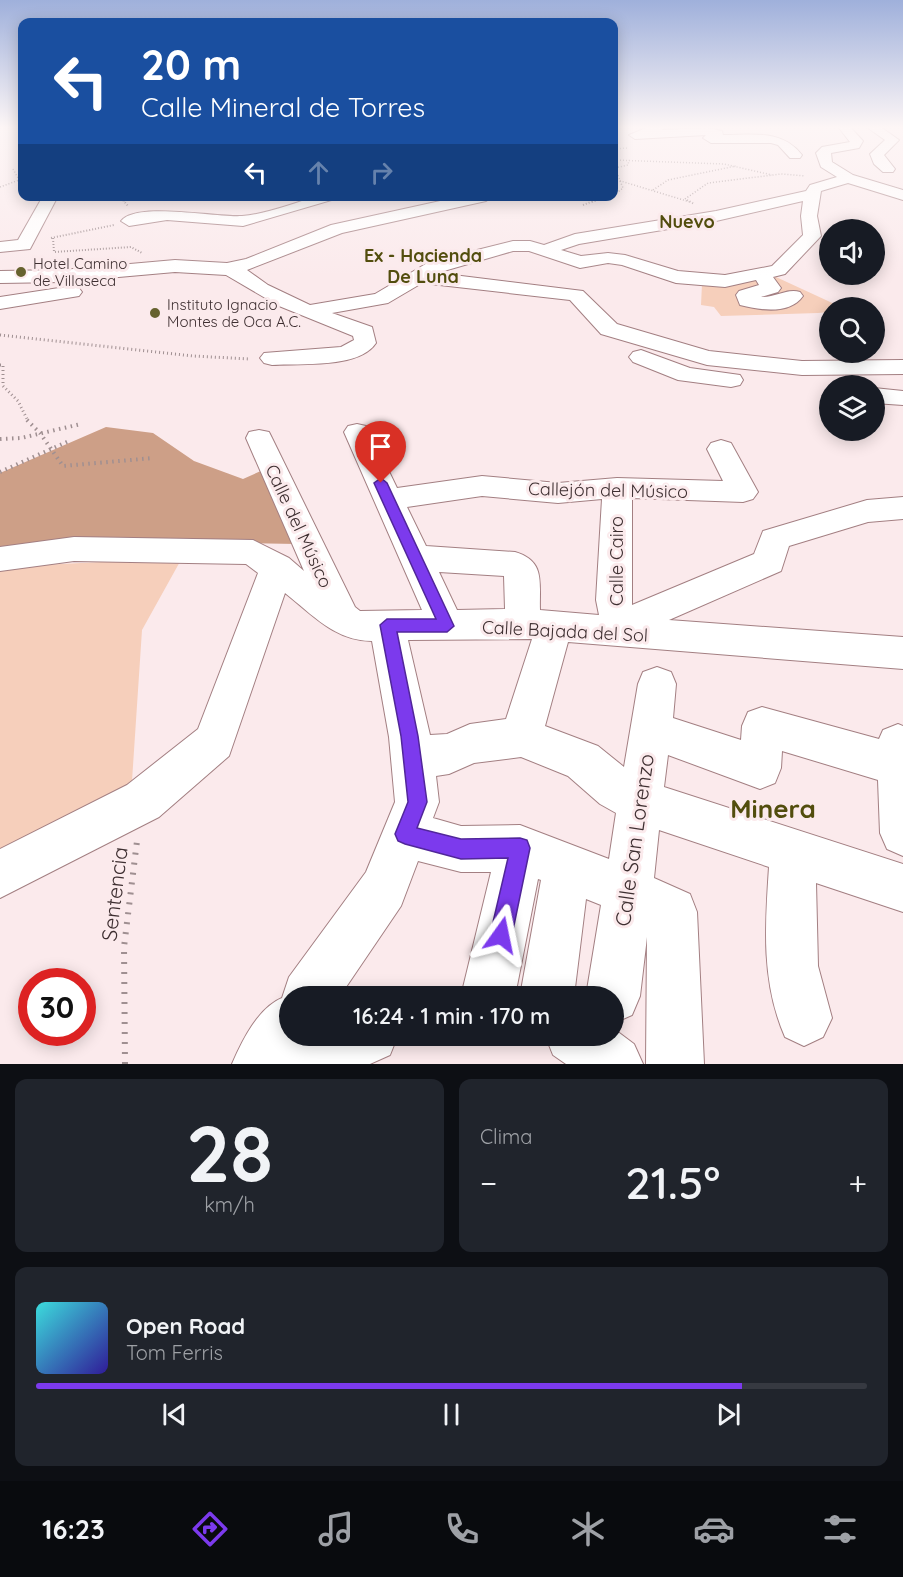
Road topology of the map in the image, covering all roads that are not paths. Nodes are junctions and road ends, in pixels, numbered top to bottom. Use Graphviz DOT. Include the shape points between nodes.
graph roads {
  1 [pos="828,178"];
  2 [pos="851,178"];
  3 [pos="869,178"];
  4 [pos="830,180"];
  5 [pos="855,180"];
  6 [pos="812,194"];
  7 [pos="903,195"];
  8 [pos="48,201"];
  9 [pos="318,201"];
  10 [pos="463,201"];
  11 [pos="380,205"];
  12 [pos="354,219"];
  13 [pos="123,222"];
  14 [pos="294,228"];
  15 [pos="337,229"];
  16 [pos="0,247"];
  17 [pos="543,251"];
  18 [pos="190,269"];
  19 [pos="227,269"];
  20 [pos="762,276"];
  21 [pos="0,277"];
  22 [pos="421,277"];
  23 [pos="100,287"];
  24 [pos="793,296"];
  25 [pos="0,303"];
  26 [pos="0,309"];
  27 [pos="310,311"];
  28 [pos="609,329"];
  29 [pos="272,358"];
  30 [pos="903,367"];
  31 [pos="819,389"];
  32 [pos="885,396"];
  33 [pos="903,398"];
  34 [pos="357,432"];
  35 [pos="258,438"];
  36 [pos="721,449"];
  37 [pos="617,488"];
  38 [pos="388,499"];
  39 [pos="903,508"];
  40 [pos="416,558"];
  41 [pos="0,559"];
  42 [pos="277,567"];
  43 [pos="340,615"];
  44 [pos="387,625"];
  45 [pos="447,626"];
  46 [pos="539,626"];
  47 [pos="620,630"];
  48 [pos="903,653"];
  49 [pos="657,684"];
  50 [pos="649,729"];
  51 [pos="521,737"];
  52 [pos="900,752"];
  53 [pos="412,757"];
  54 [pos="639,801"];
  55 [pos="903,833"];
  56 [pos="405,834"];
  57 [pos="520,848"];
  58 [pos="793,852"];
  59 [pos="567,865"];
  60 [pos="0,874"];
  61 [pos="903,888"];
  62 [pos="649,901"];
  63 [pos="315,986"];
  64 [pos="490,986"];
  65 [pos="581,986"];
  66 [pos="617,986"];
  67 [pos="804,1018"];
  68 [pos="279,1038"];
  69 [pos="344,1046"];
  70 [pos="261,1064"];
  71 [pos="317,1064"];
  72 [pos="675,1064"];
  1 -- 4 [label="street"];
  2 -- 5 [label="street"];
  3 -- 5 [label="street"];
  4 -- 5 [label="street"];
  4 -- 6 [label="street"];
  5 -- 7 [label="street"];
  6 -- 17 [label="street" via="716,216 575,239"];
  6 -- 20 [label="street" via="812,236 778,270"];
  8 -- 16 [label="street" via="24,245"];
  9 -- 13 [label="street" via="243,220 167,215"];
  10 -- 15 [label="street"];
  11 -- 12 [label="street" via="384,209"];
  12 -- 14 [label="street"];
  12 -- 15 [label="street"];
  15 -- 19 [label="street"];
  17 -- 20 [label="street" via="580,262 625,260 676,277 725,281"];
  17 -- 22 [label="street" via="513,246 442,257"];
  18 -- 19 [label="street"];
  18 -- 21 [label="street" via="175,266"];
  18 -- 23 [label="street"];
  19 -- 27 [label="street" via="241,272 258,288"];
  20 -- 24 [label="street" via="771,288 746,295 747,302 770,303"];
  22 -- 27 [label="street" via="381,299"];
  22 -- 28 [label="street" via="576,295"];
  23 -- 25 [label="street"];
  23 -- 26 [label="street" via="84,296"];
  27 -- 29 [label="street" via="364,332 365,343 346,354"];
  28 -- 30 [label="street" via="707,357 802,369"];
  28 -- 31 [label="street" via="604,343 615,350 686,375"];
  32 -- 33 [label="street"];
  34 -- 38 [label="street"];
  35 -- 43 [label="street, Calle del Músico"];
  36 -- 37 [label="street, Callejón del Músico" via="743,492"];
  37 -- 38 [label="street, Callejón del Músico" via="558,493 482,486"];
  37 -- 47 [label="street, Calle Cairo" via="613,600"];
  38 -- 40 [label="street"];
  39 -- 47 [label="street" via="867,511 774,539 769,562"];
  40 -- 45 [label="street"];
  40 -- 46 [label="street" via="516,564 521,568"];
  41 -- 42 [label="street, Calle Bajada del Sol" via="74,549 253,552"];
  42 -- 43 [label="street, Calle Bajada del Sol"];
  42 -- 60 [label="street" via="214,742 143,801"];
  43 -- 44 [label="street, Calle Bajada del Sol" via="354,626"];
  44 -- 45 [label="street, Calle Bajada del Sol"];
  44 -- 53 [label="street"];
  45 -- 46 [label="street, Calle Bajada del Sol"];
  46 -- 47 [label="street, Calle Bajada del Sol"];
  46 -- 51 [label="street"];
  47 -- 48 [label="street, Calle Bajada del Sol"];
  49 -- 50 [label="street, Calle San Lorenzo"];
  50 -- 52 [label="street" via="760,768 762,726"];
  50 -- 54 [label="street, Calle San Lorenzo"];
  51 -- 53 [label="street" via="470,744 449,754"];
  51 -- 54 [label="street" via="583,761"];
  52 -- 55 [label="street"];
  53 -- 56 [label="street" via="417,802"];
  54 -- 58 [label="street"];
  54 -- 62 [label="street, Calle San Lorenzo"];
  56 -- 57 [label="street" via="461,849"];
  56 -- 63 [label="street" via="384,889"];
  57 -- 59 [label="street"];
  57 -- 64 [label="street"];
  58 -- 61 [label="street"];
  58 -- 67 [label="street" via="792,966"];
  59 -- 62 [label="street"];
  59 -- 65 [label="street"];
  62 -- 66 [label="street, Calle San Lorenzo"];
  62 -- 72 [label="street"];
  68 -- 70 [label="street"];
  69 -- 71 [label="street" via="325,1054"];
}
